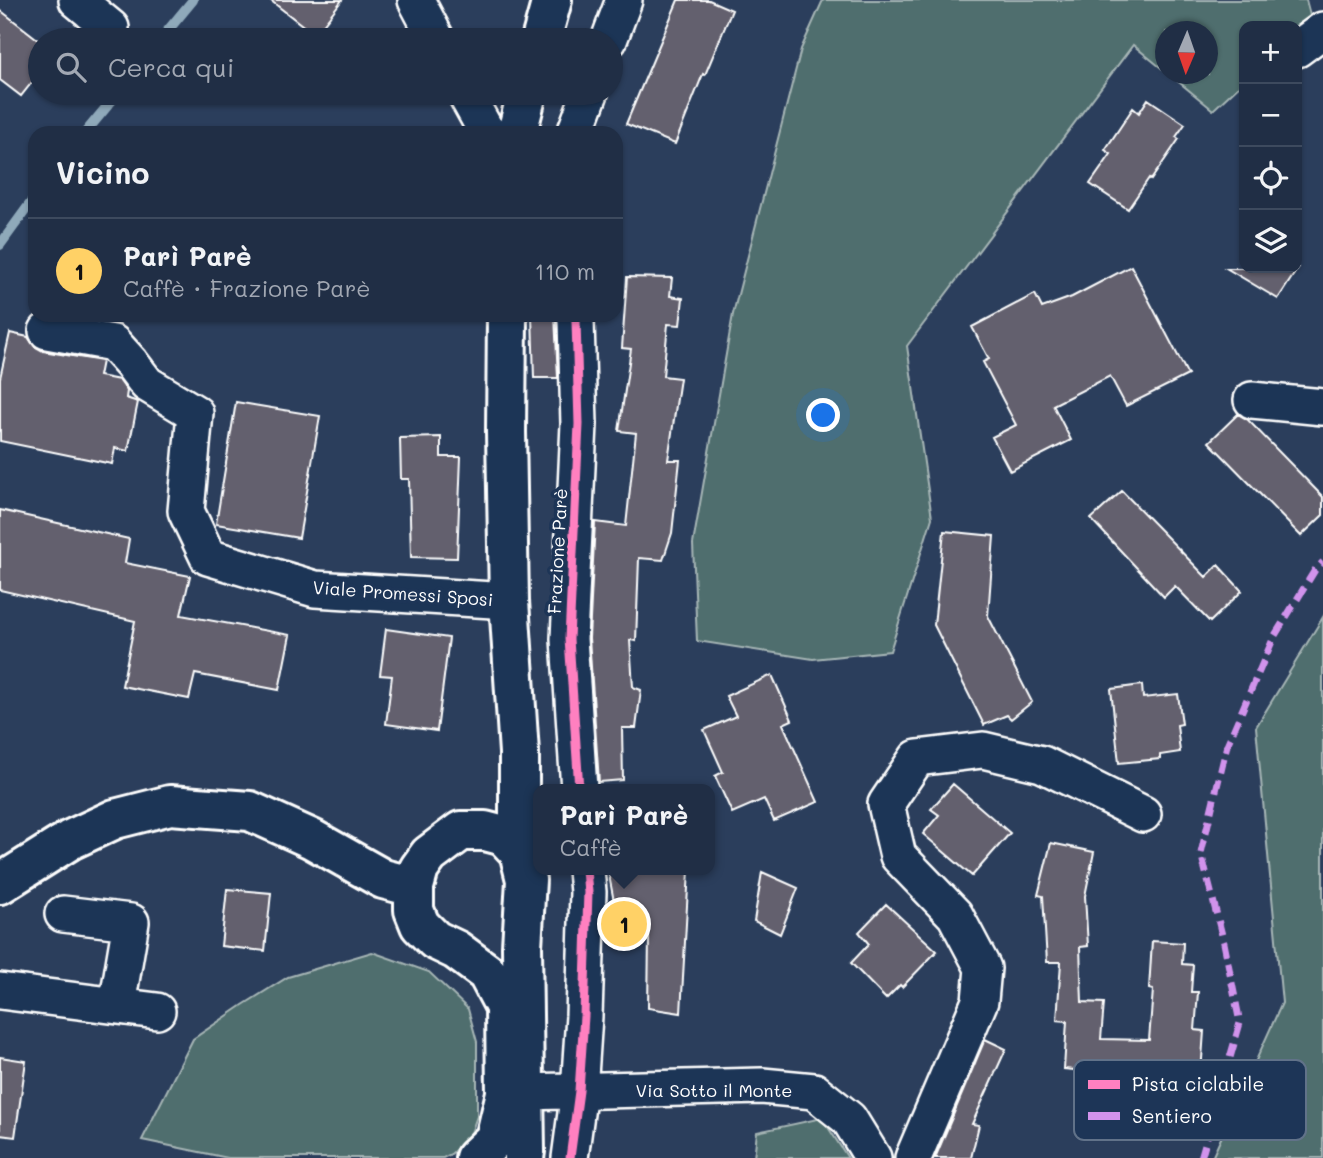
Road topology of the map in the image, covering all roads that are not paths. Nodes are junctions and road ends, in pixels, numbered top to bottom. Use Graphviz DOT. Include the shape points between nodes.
graph roads {
  1 [pos="77,0"];
  2 [pos="416,0"];
  3 [pos="552,0"];
  4 [pos="624,0"];
  5 [pos="111,28"];
  6 [pos="431,28"];
  7 [pos="544,28"];
  8 [pos="614,28"];
  9 [pos="1323,30"];
  10 [pos="1302,45"];
  11 [pos="472,105"];
  12 [pos="524,105"];
  13 [pos="586,105"];
  14 [pos="483,126"];
  15 [pos="519,126"];
  16 [pos="578,126"];
  17 [pos="507,322"];
  18 [pos="576,322"];
  19 [pos="47,331"];
  20 [pos="1252,400"];
  21 [pos="1323,407"];
  22 [pos="509,601"];
  23 [pos="519,753"];
  24 [pos="579,784"];
  25 [pos="1143,814"];
  26 [pos="461,831"];
  27 [pos="519,852"];
  28 [pos="586,875"];
  29 [pos="0,884"];
  30 [pos="414,887"];
  31 [pos="64,914"];
  32 [pos="0,991"];
  33 [pos="117,1006"];
  34 [pos="157,1011"];
  35 [pos="579,1091"];
  36 [pos="524,1092"];
  37 [pos="475,1158"];
  38 [pos="524,1158"];
  39 [pos="570,1158"];
  40 [pos="873,1158"];
  41 [pos="913,1158"];
  1 -- 5 [label="street"];
  2 -- 6 [label="street"];
  3 -- 7 [label="main road"];
  4 -- 8 [label="street"];
  9 -- 10 [label="street"];
  11 -- 14 [label="street"];
  12 -- 15 [label="main road"];
  13 -- 16 [label="street"];
  17 -- 22 [label="main road, Viale Promessi Sposi"];
  18 -- 24 [label="street, Frazione Parè" via="579,425 569,639"];
  19 -- 22 [label="street, Viale Promessi Sposi" via="113,343 147,384 195,413 186,511 208,556 315,589"];
  20 -- 21 [label="street"];
  22 -- 23 [label="main road, Viale Promessi Sposi"];
  23 -- 26 [label="main road" via="489,811"];
  23 -- 27 [label="main road, Viale Promessi Sposi"];
  25 -- 41 [label="street" via="1042,764 984,750 917,758 894,792 886,804 898,856 955,915 983,968 980,1000"];
  26 -- 27 [label="main road" via="504,836"];
  26 -- 30 [label="main road" via="429,855"];
  27 -- 36 [label="main road, Viale Promessi Sposi" via="526,880"];
  28 -- 35 [label="street"];
  29 -- 30 [label="main road" via="103,824 170,806 250,811 383,879"];
  30 -- 37 [label="main road" via="414,910 420,925 487,973 505,1007 506,1093 495,1139"];
  31 -- 33 [label="street" via="131,922"];
  32 -- 33 [label="street"];
  33 -- 34 [label="street"];
  35 -- 36 [label="street, Via Sotto il Monte"];
  35 -- 39 [label="street"];
  35 -- 40 [label="street, Via Sotto il Monte" via="762,1086 814,1091 849,1119"];
  36 -- 38 [label="main road, Viale Promessi Sposi"];
}
